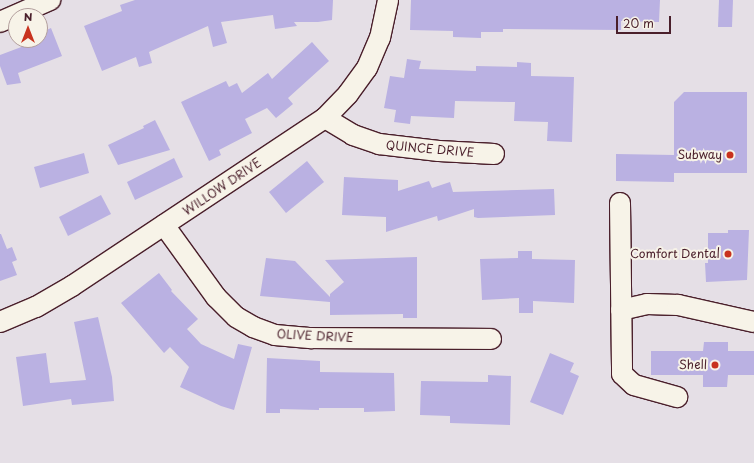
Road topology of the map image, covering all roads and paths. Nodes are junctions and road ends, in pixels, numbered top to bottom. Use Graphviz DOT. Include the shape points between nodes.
graph roads {
  1 [pos="50,0"];
  2 [pos="388,0"];
  3 [pos="0,22"];
  4 [pos="325,118"];
  5 [pos="494,154"];
  6 [pos="620,203"];
  7 [pos="164,225"];
  8 [pos="621,310"];
  9 [pos="0,322"];
  10 [pos="754,322"];
  11 [pos="491,339"];
  12 [pos="677,397"];
  1 -- 3 [label="street"];
  2 -- 4 [label="street, WILLOW DRIVE" via="380,38 367,68 348,94"];
  4 -- 5 [label="street, QUINCE DRIVE" via="353,135 379,144"];
  4 -- 7 [label="street, WILLOW DRIVE"];
  6 -- 8 [label="street"];
  7 -- 9 [label="street, WILLOW DRIVE" via="54,297"];
  7 -- 11 [label="street, OLIVE DRIVE" via="216,297 236,317 253,328 275,335 312,338"];
  8 -- 10 [label="street" via="647,304 678,305"];
  8 -- 12 [label="street" via="622,374 634,385"];
}
